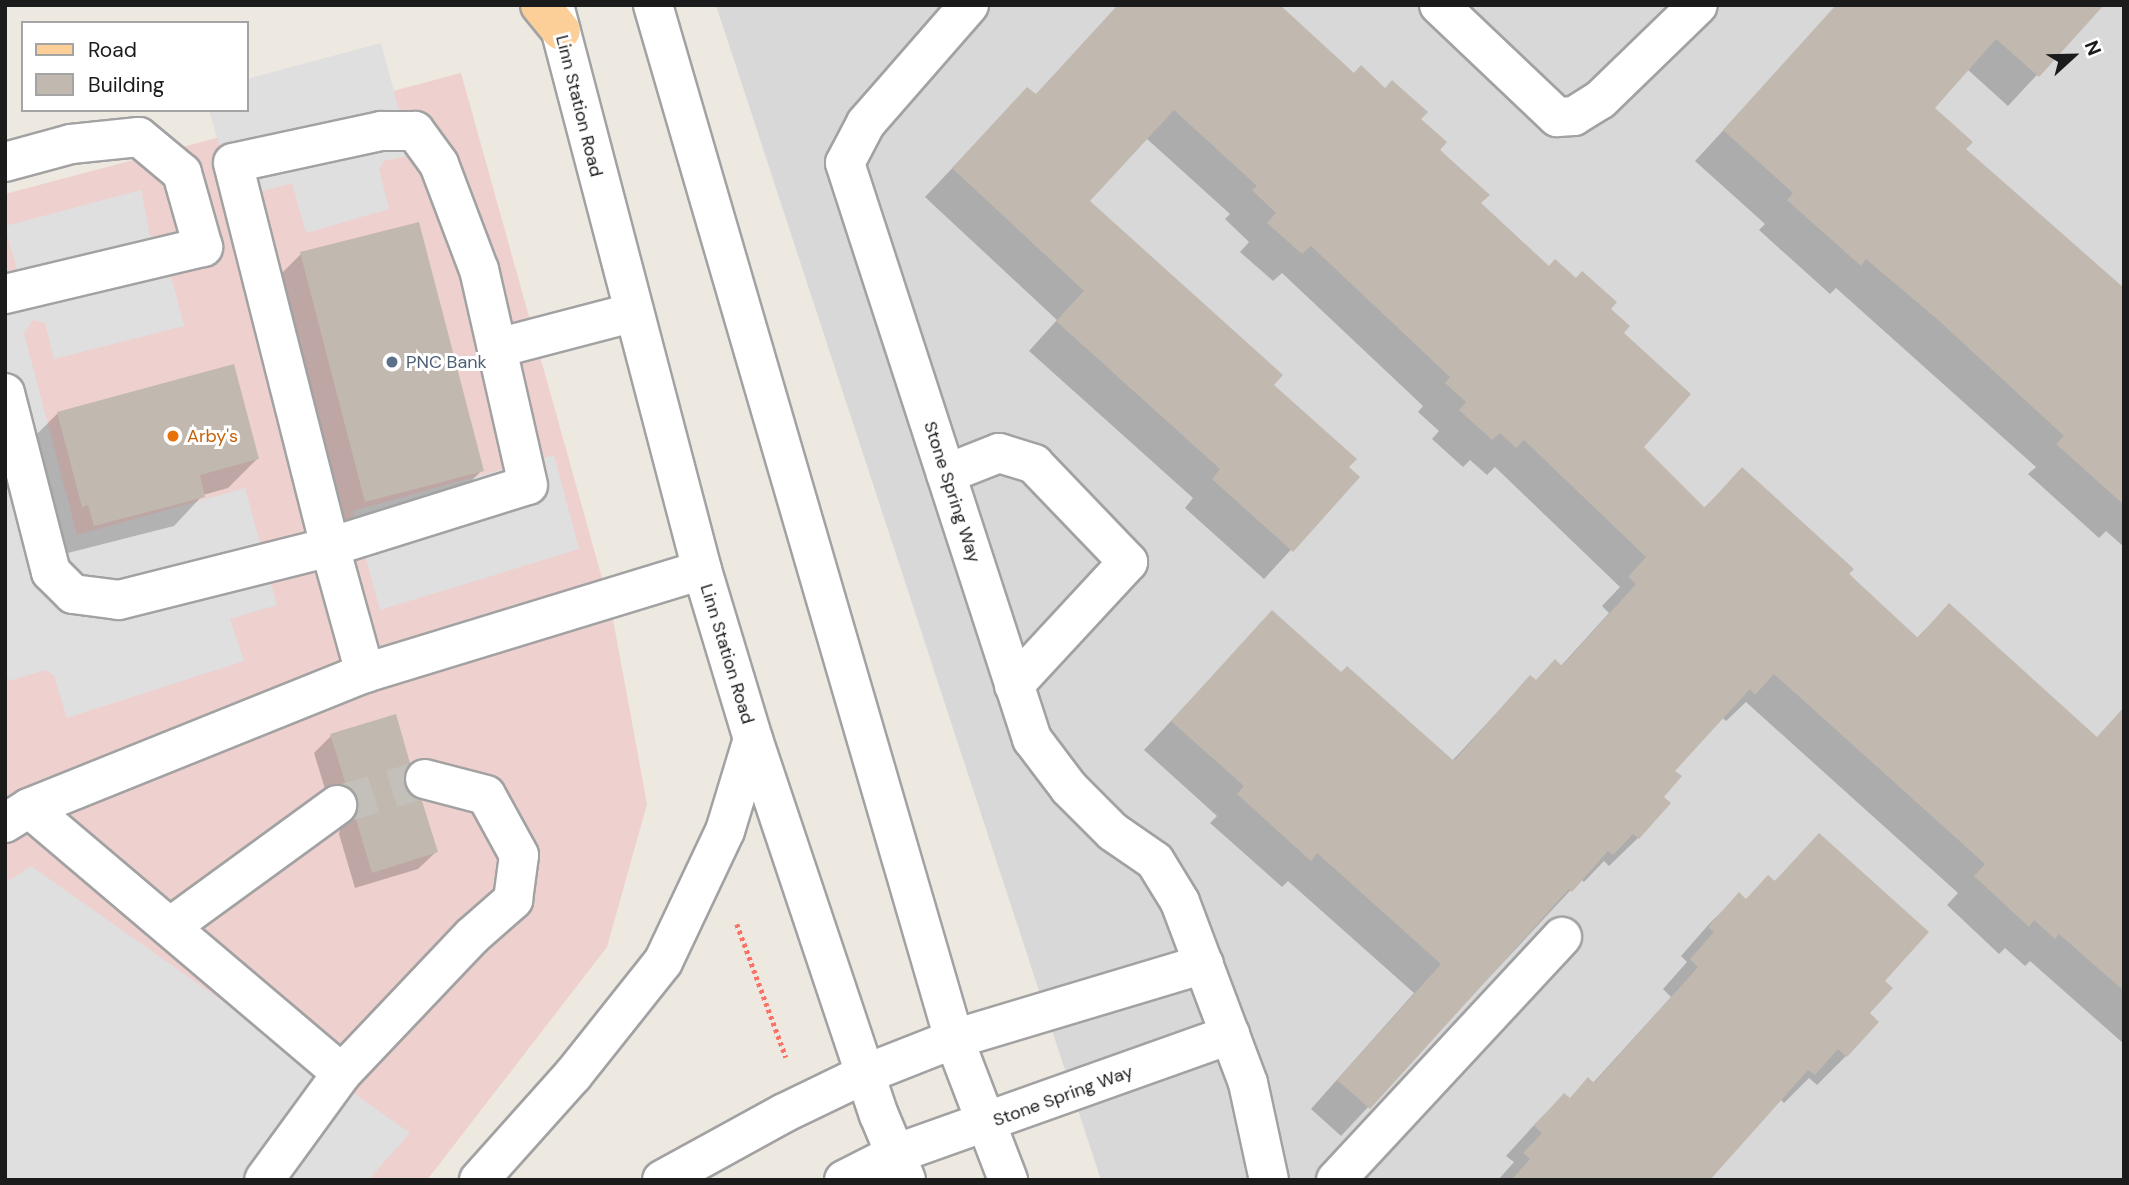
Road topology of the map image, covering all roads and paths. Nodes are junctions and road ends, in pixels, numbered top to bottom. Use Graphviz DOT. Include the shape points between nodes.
graph roads {
  1 [pos="653,5"];
  2 [pos="969,5"];
  3 [pos="1439,5"];
  4 [pos="1698,5"];
  5 [pos="551,14"];
  6 [pos="5,162"];
  7 [pos="233,163"];
  8 [pos="182,173"];
  9 [pos="5,294"];
  10 [pos="631,313"];
  11 [pos="497,348"];
  12 [pos="5,393"];
  13 [pos="946,474"];
  14 [pos="330,547"];
  15 [pos="702,570"];
  16 [pos="365,673"];
  17 [pos="1014,685"];
  18 [pos="753,739"];
  19 [pos="425,779"];
  20 [pos="337,804"];
  21 [pos="17,816"];
  22 [pos="732,910"];
  23 [pos="170,928"];
  24 [pos="1562,937"];
  25 [pos="1204,964"];
  26 [pos="1230,1035"];
  27 [pos="954,1039"];
  28 [pos="790,1066"];
  29 [pos="342,1073"];
  30 [pos="865,1074"];
  31 [pos="987,1124"];
  32 [pos="901,1167"];
  33 [pos="264,1180"];
  34 [pos="479,1180"];
  35 [pos="663,1180"];
  36 [pos="844,1180"];
  37 [pos="1008,1180"];
  38 [pos="1269,1180"];
  39 [pos="1336,1180"];
  1 -- 27 [label="street"];
  2 -- 13 [label="street, Stone Spring Way" via="866,122 845,163"];
  3 -- 4 [label="street" via="1557,117 1574,116 1600,100"];
  5 -- 10 [label="street, Linn Station Road"];
  6 -- 8 [label="street" via="71,144 139,137"];
  7 -- 8 [label="street"];
  7 -- 11 [label="street" via="381,131 415,131 444,176 479,270"];
  7 -- 14 [label="street"];
  8 -- 9 [label="street" via="203,247"];
  10 -- 11 [label="street"];
  10 -- 15 [label="street, Linn Station Road"];
  11 -- 14 [label="street" via="528,485"];
  12 -- 14 [label="street" via="51,572 73,594 118,600"];
  13 -- 17 [label="street, Stone Spring Way"];
  13 -- 17 [label="street" via="999,453 1034,464 1128,562"];
  14 -- 16 [label="street"];
  15 -- 16 [label="street"];
  15 -- 18 [label="street, Linn Station Road"];
  16 -- 21 [label="street"];
  17 -- 25 [label="street, Stone Spring Way" via="1032,739 1069,788 1113,832 1155,861 1180,902"];
  18 -- 30 [label="street, Linn Station Road"];
  18 -- 34 [label="street" via="725,831 663,962 573,1075"];
  19 -- 29 [label="street" via="486,795 519,855 513,900 472,936"];
  20 -- 23 [label="street"];
  21 -- 23 [label="street"];
  22 -- 28 [label="path"];
  23 -- 29 [label="street"];
  24 -- 39 [label="street"];
  25 -- 26 [label="street, Stone Spring Way"];
  25 -- 27 [label="street"];
  26 -- 31 [label="street, Stone Spring Way"];
  26 -- 38 [label="street, Stone Spring Way" via="1248,1083"];
  27 -- 30 [label="street"];
  27 -- 31 [label="street"];
  29 -- 33 [label="street"];
  30 -- 32 [label="street, Linn Station Road"];
  30 -- 35 [label="street" via="783,1113"];
  31 -- 32 [label="street, Stone Spring Way"];
  31 -- 37 [label="street"];
  32 -- 36 [label="street"];
}
